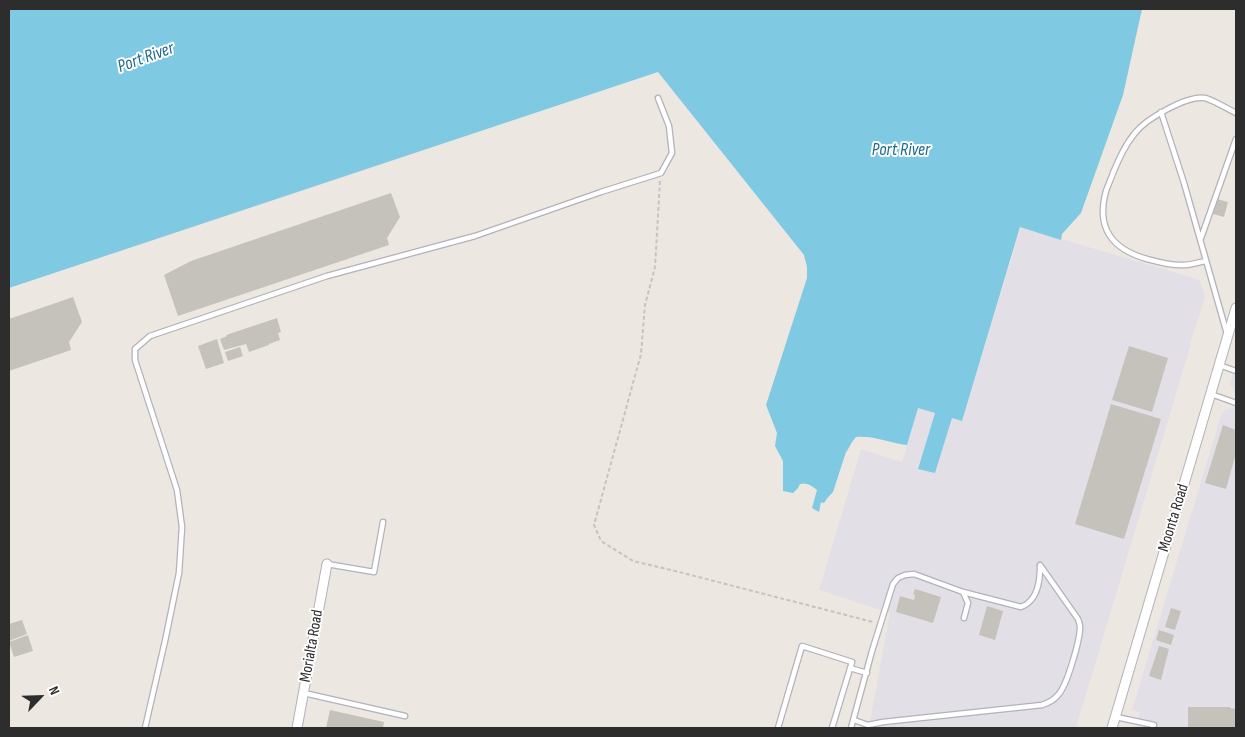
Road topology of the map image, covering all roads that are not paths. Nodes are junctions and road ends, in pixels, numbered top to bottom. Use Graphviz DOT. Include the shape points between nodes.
graph roads {
  1 [pos="658,98"];
  2 [pos="1161,112"];
  3 [pos="1236,113"];
  4 [pos="1236,139"];
  5 [pos="1200,239"];
  6 [pos="1206,261"];
  7 [pos="1236,308"];
  8 [pos="1228,338"];
  9 [pos="1220,366"];
  10 [pos="1236,371"];
  11 [pos="1211,394"];
  12 [pos="1236,404"];
  13 [pos="383,522"];
  14 [pos="327,564"];
  15 [pos="963,592"];
  16 [pos="964,618"];
  17 [pos="850,668"];
  18 [pos="867,673"];
  19 [pos="304,693"];
  20 [pos="405,716"];
  21 [pos="1115,717"];
  22 [pos="854,720"];
  23 [pos="1154,725"];
  24 [pos="145,728"];
  25 [pos="297,728"];
  26 [pos="778,728"];
  27 [pos="832,728"];
  28 [pos="851,728"];
  29 [pos="1112,728"];
  1 -- 24 [label="lane" via="669,126 672,153 661,173 475,236 327,276 150,336 135,349 135,360 178,490 182,528 179,573"];
  2 -- 3 [label="lane" via="1184,101 1204,98"];
  2 -- 5 [label="lane"];
  2 -- 6 [label="lane" via="1136,132 1121,154 1106,190 1103,207 1108,235 1121,248 1139,257 1166,264"];
  4 -- 5 [label="lane"];
  5 -- 6 [label="lane"];
  6 -- 8 [label="lane"];
  7 -- 8 [label="street, Moonta Road"];
  8 -- 9 [label="street, Moonta Road"];
  9 -- 10 [label="lane"];
  9 -- 11 [label="street, Moonta Road"];
  11 -- 12 [label="lane"];
  11 -- 21 [label="street, Moonta Road"];
  13 -- 14 [label="lane" via="374,572"];
  14 -- 19 [label="street, Morialta Road"];
  15 -- 16 [label="lane" via="968,603"];
  15 -- 18 [label="lane" via="914,574 898,578 893,584"];
  15 -- 22 [label="lane" via="1021,607 1028,604 1035,594 1040,565 1080,625 1070,668 1057,697 1042,705 868,725"];
  17 -- 18 [label="lane"];
  17 -- 26 [label="lane" via="852,662 802,646"];
  17 -- 27 [label="lane"];
  18 -- 22 [label="lane"];
  19 -- 20 [label="lane"];
  19 -- 25 [label="street, Morialta Road"];
  21 -- 23 [label="lane"];
  21 -- 29 [label="street, Moonta Road"];
  22 -- 28 [label="lane"];
}
